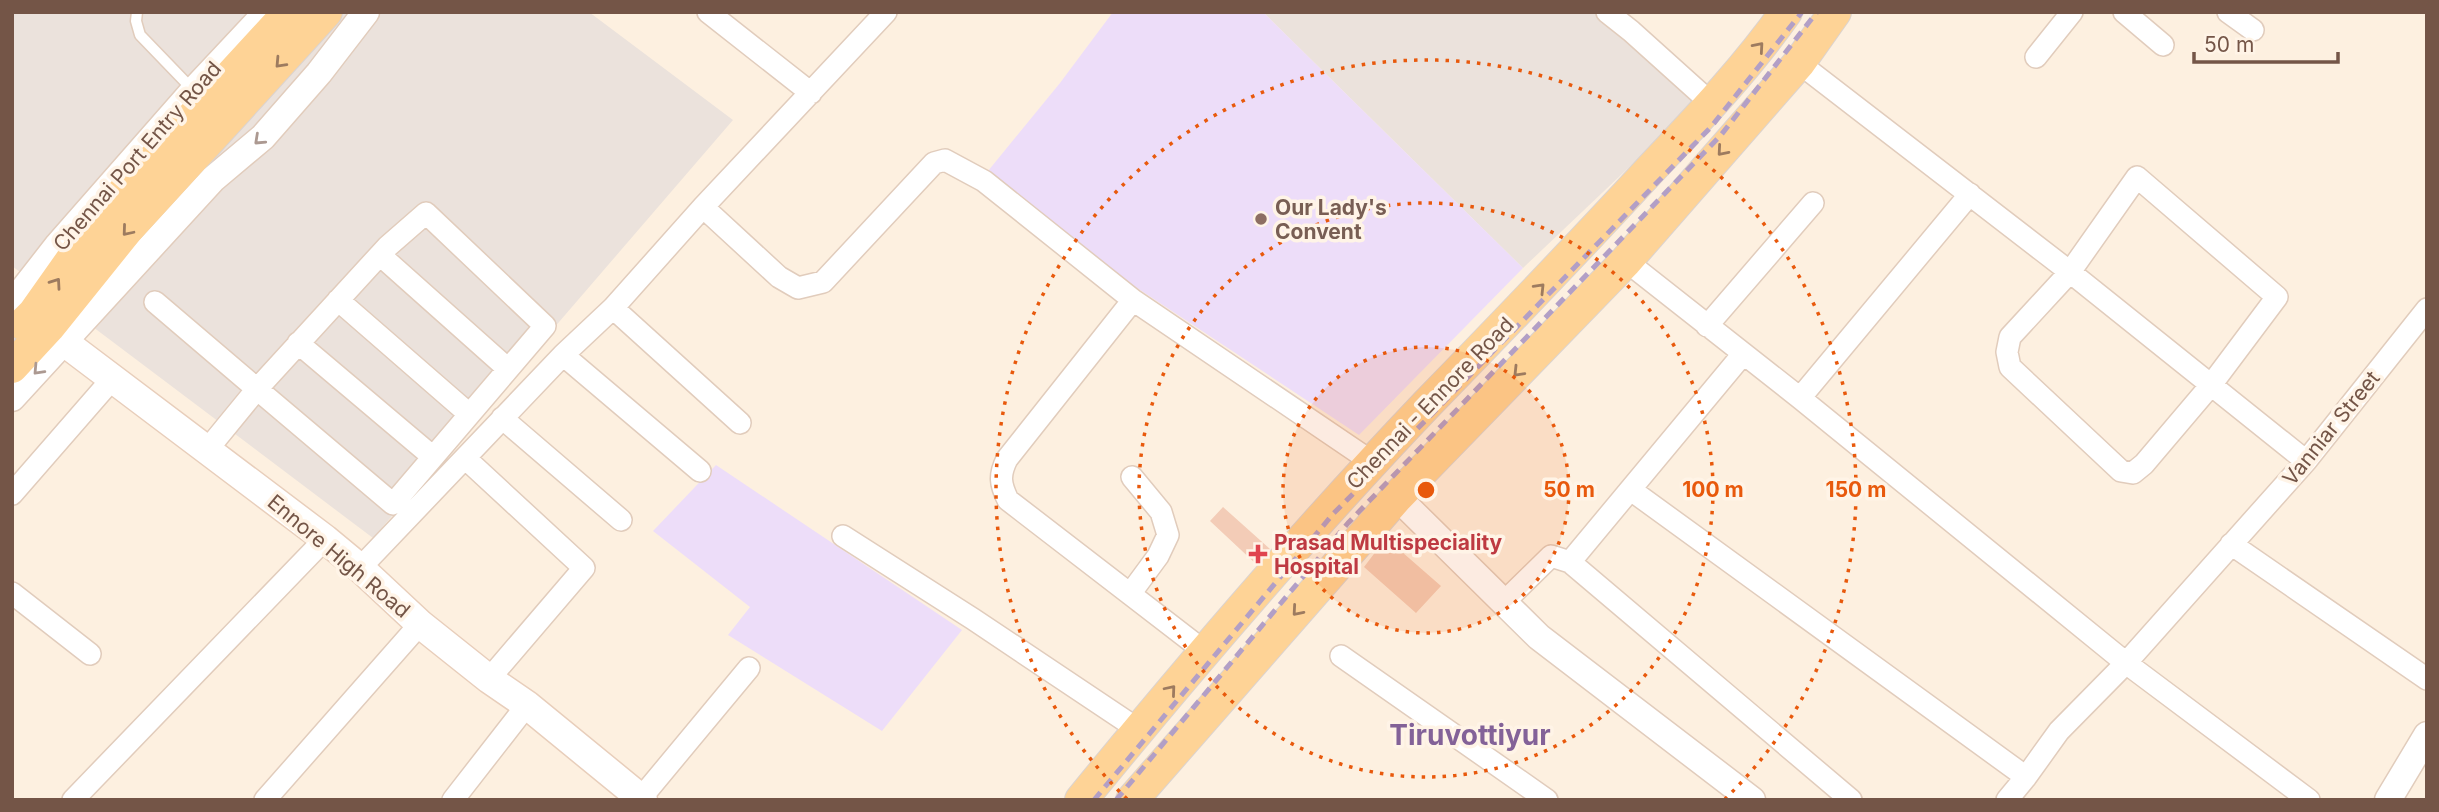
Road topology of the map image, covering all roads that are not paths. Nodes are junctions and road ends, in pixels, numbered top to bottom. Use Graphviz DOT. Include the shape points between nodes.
graph roads {
  1 [pos="137,12"];
  2 [pos="267,12"];
  3 [pos="289,12"];
  4 [pos="326,12"];
  5 [pos="366,12"];
  6 [pos="708,12"];
  7 [pos="886,12"];
  8 [pos="1607,12"];
  9 [pos="1786,12"];
  10 [pos="1835,12"];
  11 [pos="2072,12"];
  12 [pos="2124,12"];
  13 [pos="2228,12"];
  14 [pos="2253,30"];
  15 [pos="2163,45"];
  16 [pos="2036,57"];
  17 [pos="1799,62"];
  18 [pos="811,93"];
  19 [pos="200,96"];
  20 [pos="1717,96"];
  21 [pos="1752,116"];
  22 [pos="1970,194"];
  23 [pos="1813,203"];
  24 [pos="703,207"];
  25 [pos="380,255"];
  26 [pos="1626,261"];
  27 [pos="2070,272"];
  28 [pos="338,300"];
  29 [pos="1133,300"];
  30 [pos="155,302"];
  31 [pos="613,308"];
  32 [pos="2427,309"];
  33 [pos="30,323"];
  34 [pos="1707,326"];
  35 [pos="298,343"];
  36 [pos="1743,354"];
  37 [pos="563,355"];
  38 [pos="12,367"];
  39 [pos="508,369"];
  40 [pos="113,378"];
  41 [pos="2210,385"];
  42 [pos="257,389"];
  43 [pos="12,398"];
  44 [pos="1800,398"];
  45 [pos="469,414"];
  46 [pos="502,418"];
  47 [pos="740,423"];
  48 [pos="207,450"];
  49 [pos="433,457"];
  50 [pos="465,458"];
  51 [pos="2306,461"];
  52 [pos="1372,462"];
  53 [pos="701,471"];
  54 [pos="1132,477"];
  55 [pos="1631,489"];
  56 [pos="12,494"];
  57 [pos="1397,497"];
  58 [pos="621,520"];
  59 [pos="843,536"];
  60 [pos="325,539"];
  61 [pos="2231,544"];
  62 [pos="1570,562"];
  63 [pos="360,568"];
  64 [pos="12,593"];
  65 [pos="1130,594"];
  66 [pos="1504,602"];
  67 [pos="420,624"];
  68 [pos="1204,651"];
  69 [pos="90,654"];
  70 [pos="1341,656"];
  71 [pos="2126,663"];
  72 [pos="749,668"];
  73 [pos="489,679"];
  74 [pos="2427,679"];
  75 [pos="527,705"];
  76 [pos="1139,730"];
  77 [pos="2427,735"];
  78 [pos="2026,777"];
  79 [pos="642,799"];
  80 [pos="73,800"];
  81 [pos="265,800"];
  82 [pos="453,800"];
  83 [pos="1081,800"];
  84 [pos="1132,800"];
  85 [pos="1547,800"];
  86 [pos="1752,800"];
  87 [pos="1850,800"];
  88 [pos="2007,800"];
  89 [pos="2309,800"];
  90 [pos="2388,800"];
  1 -- 19 [label="lane" via="140,35"];
  2 -- 19 [label="street, Chennai Port Entry Road"];
  3 -- 19 [label="main road"];
  4 -- 33 [label="main road, one-way" via="127,230"];
  5 -- 33 [label="street, one-way" via="263,137"];
  6 -- 18 [label="street"];
  7 -- 18 [label="street"];
  8 -- 20 [label="street"];
  20 -- 9 [label="main road, Chennai - Ennore Road, one-way"];
  10 -- 17 [label="main road, Chennai - Ennore Road"];
  11 -- 16 [label="street"];
  12 -- 15 [label="street"];
  13 -- 14 [label="street"];
  17 -- 21 [label="main road, Chennai - Ennore Road"];
  17 -- 22 [label="street"];
  18 -- 24 [label="street"];
  33 -- 19 [label="main road, one-way" via="106,211"];
  20 -- 21 [label="main road"];
  52 -- 20 [label="main road, Chennai - Ennore Road, one-way" via="1589,237"];
  21 -- 26 [label="main road, Chennai - Ennore Road, one-way"];
  22 -- 27 [label="street"];
  22 -- 44 [label="street"];
  23 -- 34 [label="street"];
  24 -- 29 [label="street" via="779,277 798,288 812,286 823,282 934,163 945,160 984,181"];
  24 -- 31 [label="street"];
  25 -- 28 [label="street"];
  25 -- 39 [label="street"];
  25 -- 39 [label="street" via="426,213 545,326"];
  26 -- 34 [label="street"];
  26 -- 57 [label="main road, Chennai - Ennore Road, one-way"];
  27 -- 41 [label="street"];
  27 -- 41 [label="street" via="2010,337 2010,367 2121,471 2133,473 2144,464"];
  27 -- 41 [label="street" via="2137,177 2277,297"];
  28 -- 35 [label="street"];
  28 -- 45 [label="street"];
  29 -- 52 [label="street"];
  29 -- 65 [label="street" via="1000,473 1008,500"];
  30 -- 42 [label="street"];
  31 -- 37 [label="street"];
  31 -- 47 [label="street"];
  32 -- 51 [label="street, Vanniar Street"];
  33 -- 38 [label="main road"];
  33 -- 40 [label="main road, Ennore High Road"];
  33 -- 43 [label="street, one-way"];
  34 -- 36 [label="street"];
  35 -- 42 [label="street"];
  35 -- 49 [label="street"];
  36 -- 44 [label="street"];
  36 -- 55 [label="street"];
  37 -- 46 [label="street"];
  37 -- 53 [label="street"];
  39 -- 45 [label="street"];
  40 -- 48 [label="main road, Ennore High Road"];
  40 -- 56 [label="street"];
  41 -- 51 [label="street"];
  42 -- 48 [label="street"];
  42 -- 49 [label="street" via="393,504"];
  44 -- 71 [label="street"];
  45 -- 49 [label="street"];
  46 -- 50 [label="street"];
  46 -- 58 [label="street"];
  48 -- 60 [label="main road, Ennore High Road"];
  50 -- 63 [label="street"];
  50 -- 73 [label="street" via="584,568"];
  51 -- 61 [label="street, Vanniar Street"];
  52 -- 68 [label="main road, Chennai - Ennore Road"];
  54 -- 65 [label="street" via="1161,512 1168,535"];
  55 -- 62 [label="street"];
  55 -- 78 [label="street"];
  57 -- 66 [label="street"];
  57 -- 84 [label="main road, Chennai - Ennore Road, one-way"];
  59 -- 76 [label="street"];
  60 -- 63 [label="main road, Ennore High Road"];
  60 -- 80 [label="street"];
  61 -- 71 [label="street, Vanniar Street"];
  61 -- 74 [label="street"];
  62 -- 66 [label="street" via="1551,556"];
  62 -- 87 [label="street"];
  63 -- 67 [label="main road, Ennore High Road"];
  64 -- 69 [label="street"];
  65 -- 68 [label="street"];
  66 -- 86 [label="street" via="1539,637"];
  67 -- 73 [label="main road, Ennore High Road"];
  67 -- 81 [label="street"];
  76 -- 68 [label="main road, Chennai - Ennore Road, one-way"];
  70 -- 85 [label="street"];
  71 -- 78 [label="street, Vanniar Street" via="2059,731"];
  71 -- 89 [label="street"];
  72 -- 79 [label="street"];
  73 -- 75 [label="main road, Ennore High Road"];
  75 -- 79 [label="main road, Ennore High Road"];
  75 -- 82 [label="street"];
  76 -- 83 [label="main road, Chennai - Ennore Road"];
  77 -- 90 [label="street"];
  78 -- 88 [label="street, Vanniar Street"];
}
